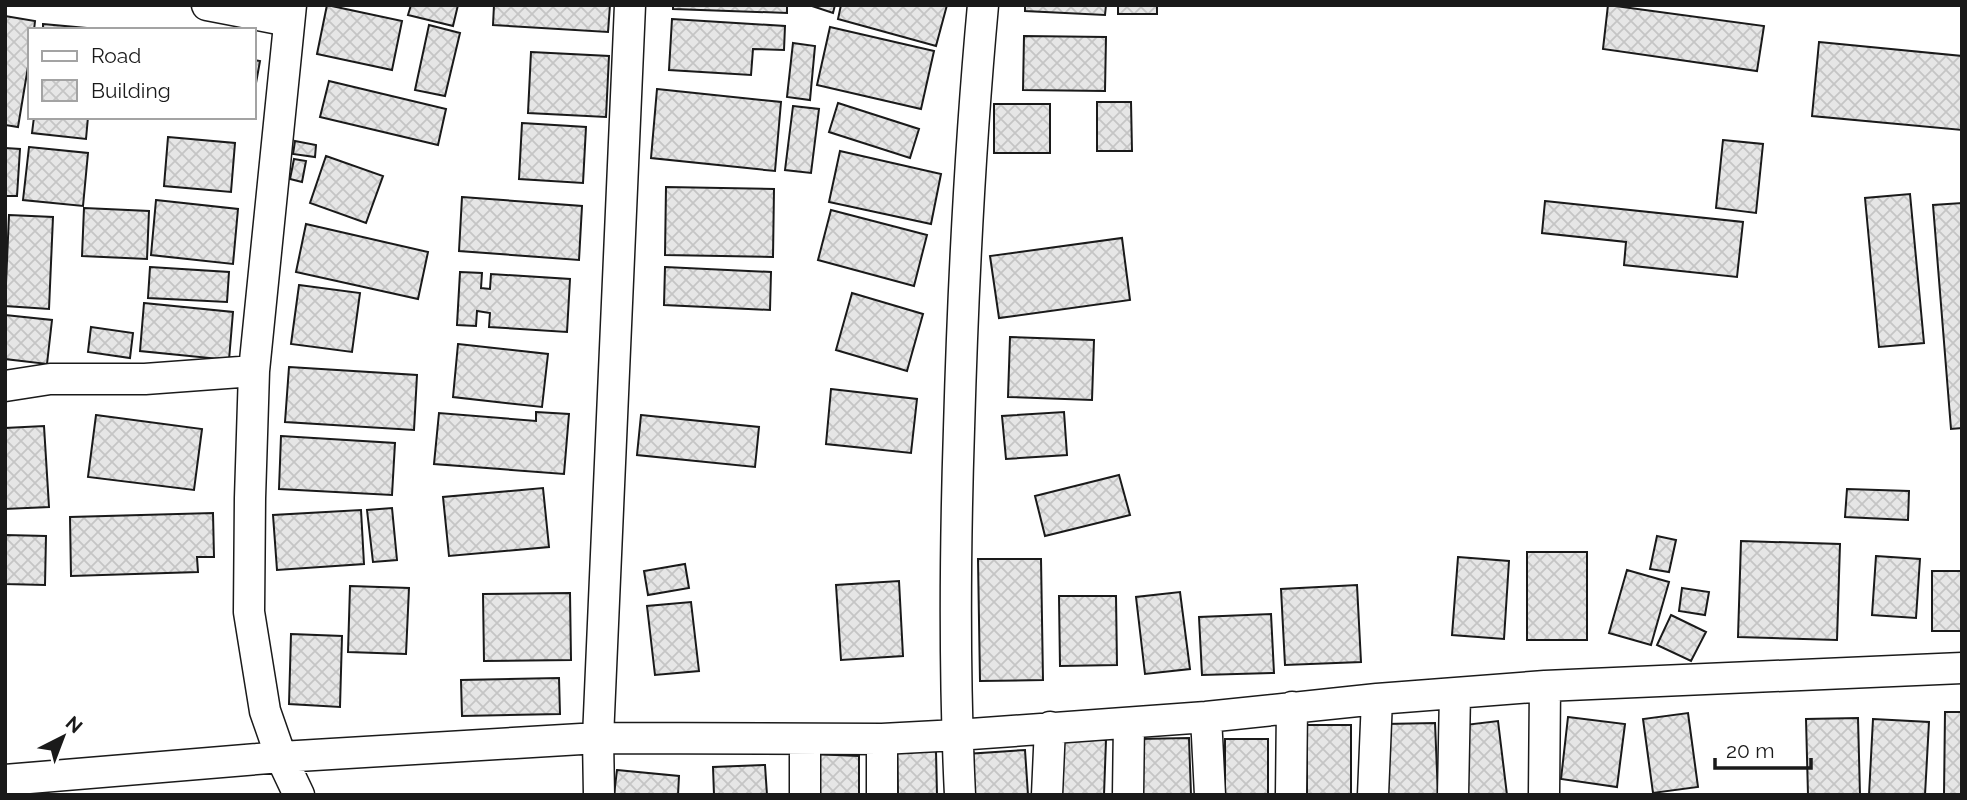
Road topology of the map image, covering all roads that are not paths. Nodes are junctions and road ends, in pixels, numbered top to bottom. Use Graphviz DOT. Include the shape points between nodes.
graph roads {
  1 [pos="207,5"];
  2 [pos="630,5"];
  3 [pos="983,5"];
  4 [pos="290,13"];
  5 [pos="254,371"];
  6 [pos="5,386"];
  7 [pos="1962,668"];
  8 [pos="1545,686"];
  9 [pos="1455,693"];
  10 [pos="1377,699"];
  11 [pos="1292,707"];
  12 [pos="1206,717"];
  13 [pos="1129,723"];
  14 [pos="1049,727"];
  15 [pos="957,735"];
  16 [pos="598,738"];
  17 [pos="882,738"];
  18 [pos="805,739"];
  19 [pos="281,757"];
  20 [pos="5,780"];
  21 [pos="299,795"];
  22 [pos="599,795"];
  23 [pos="805,795"];
  24 [pos="882,795"];
  25 [pos="960,795"];
  26 [pos="1047,795"];
  27 [pos="1128,795"];
  28 [pos="1210,795"];
  29 [pos="1292,795"];
  30 [pos="1373,795"];
  31 [pos="1453,795"];
  32 [pos="1544,795"];
  1 -- 4 [label="street"];
  2 -- 16 [label="street"];
  3 -- 15 [label="street" via="962,307"];
  4 -- 5 [label="street"];
  5 -- 6 [label="street" via="145,379 50,379"];
  5 -- 19 [label="street" via="250,612 265,711"];
  7 -- 8 [label="street"];
  8 -- 9 [label="street"];
  8 -- 32 [label="street"];
  9 -- 10 [label="street"];
  9 -- 31 [label="street"];
  10 -- 11 [label="street"];
  10 -- 30 [label="street"];
  11 -- 12 [label="street"];
  11 -- 29 [label="street"];
  12 -- 13 [label="street"];
  12 -- 28 [label="street"];
  13 -- 14 [label="street"];
  13 -- 27 [label="street"];
  14 -- 15 [label="street"];
  14 -- 26 [label="street"];
  15 -- 17 [label="street"];
  15 -- 25 [label="street"];
  16 -- 18 [label="street"];
  16 -- 19 [label="street"];
  16 -- 22 [label="street"];
  17 -- 18 [label="street"];
  17 -- 24 [label="street"];
  18 -- 23 [label="street"];
  19 -- 20 [label="street"];
  19 -- 21 [label="street"];
}
